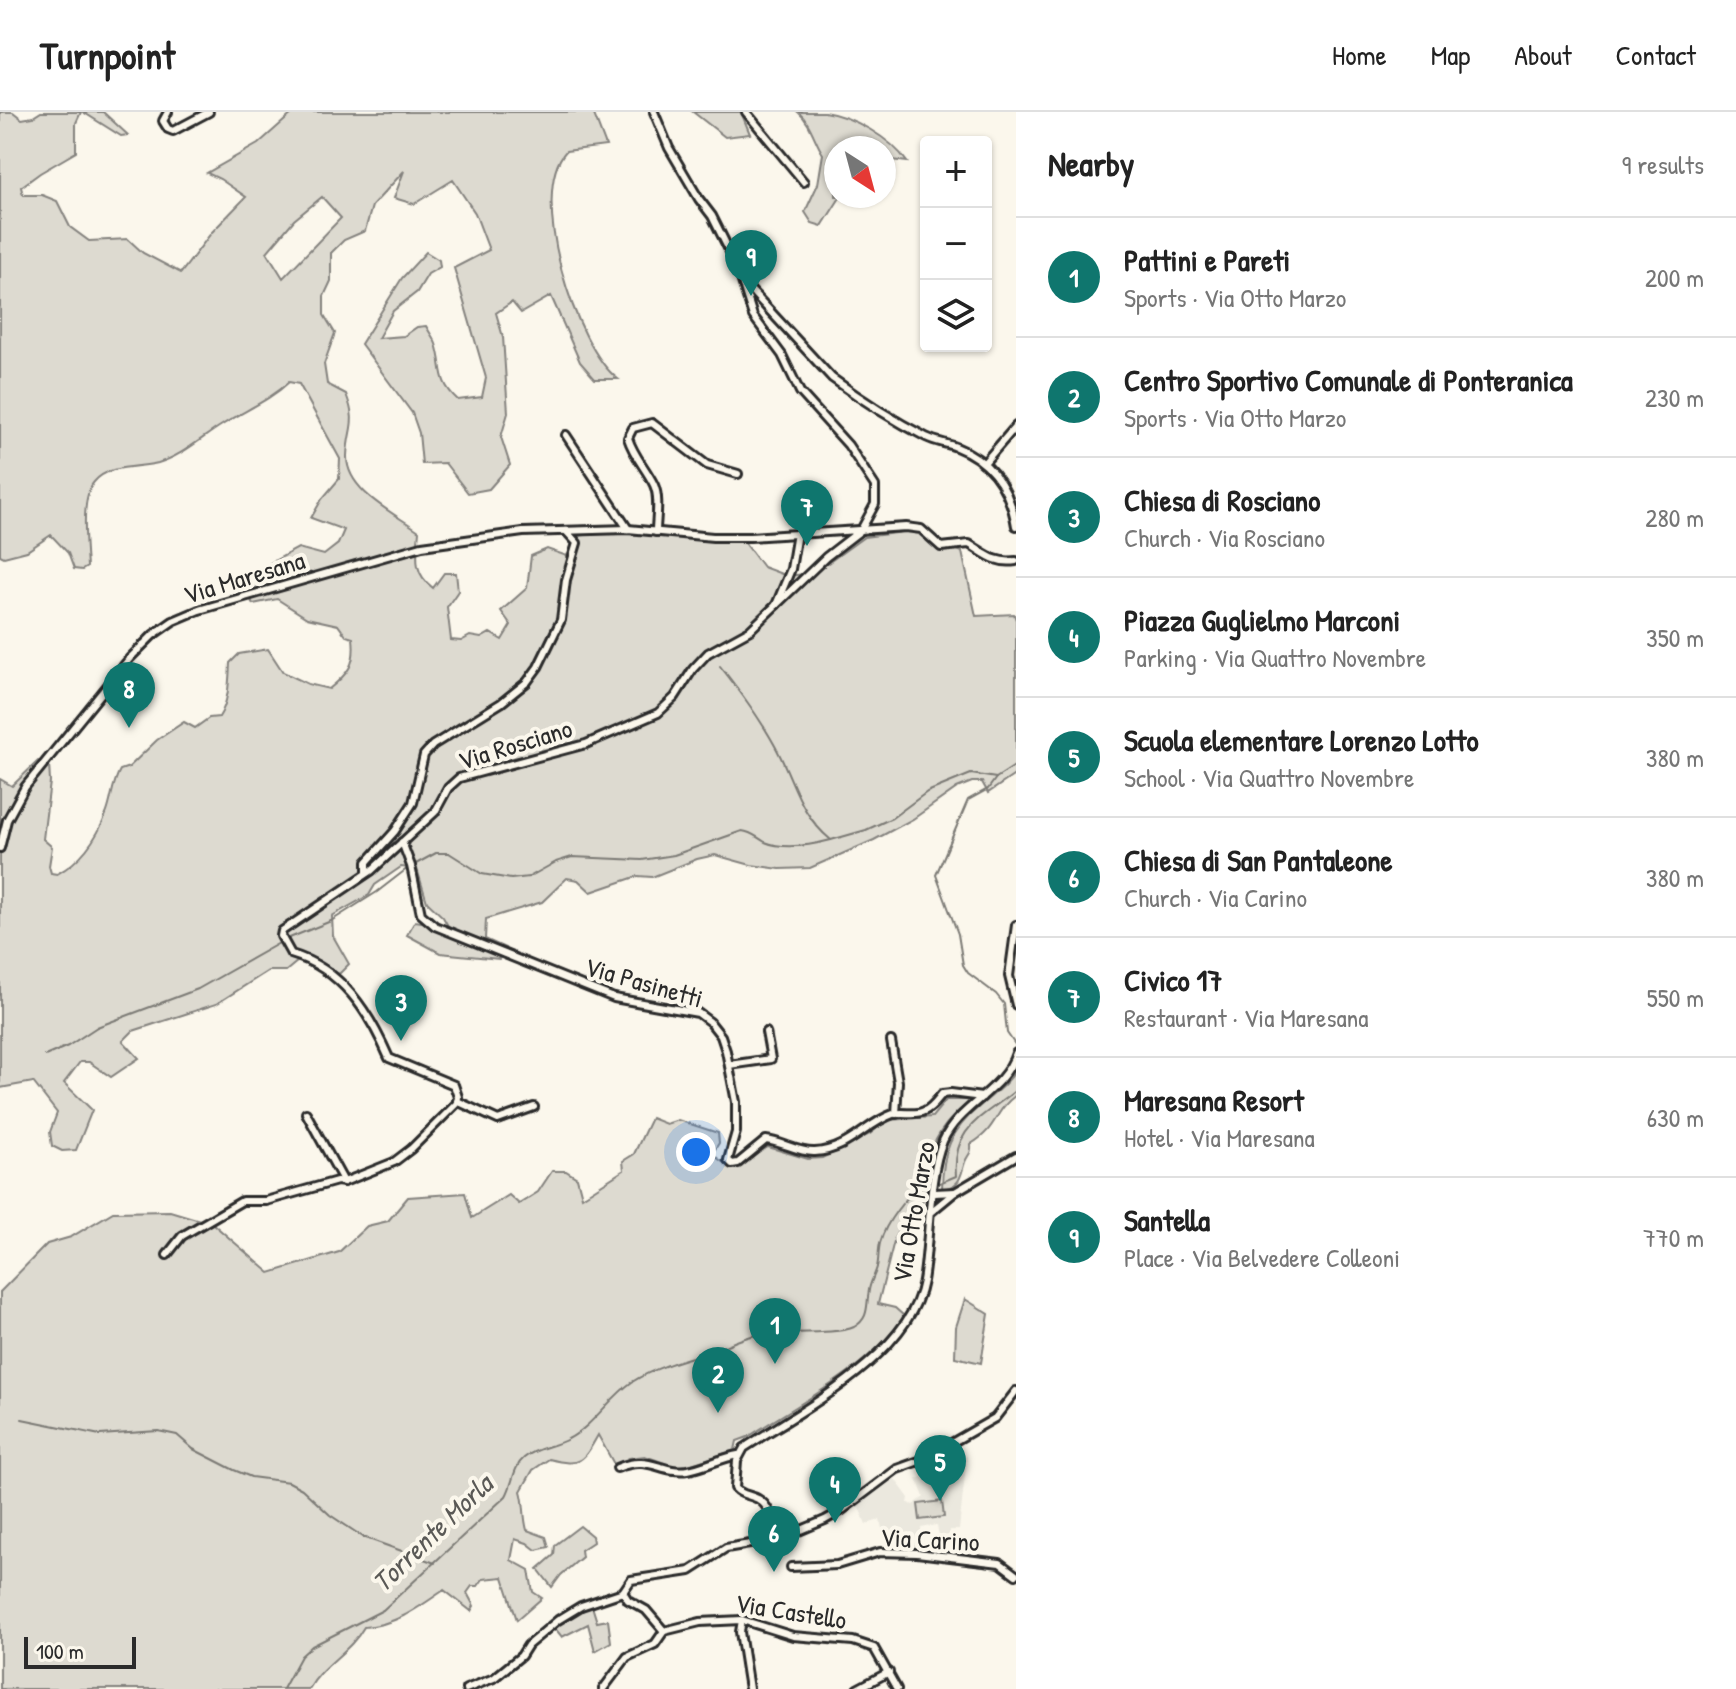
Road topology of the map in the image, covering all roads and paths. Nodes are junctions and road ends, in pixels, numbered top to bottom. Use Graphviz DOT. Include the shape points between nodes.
graph roads {
  1 [pos="168,112"];
  2 [pos="209,112"];
  3 [pos="654,112"];
  4 [pos="746,112"];
  5 [pos="804,182"];
  6 [pos="742,282"];
  7 [pos="1016,426"];
  8 [pos="566,435"];
  9 [pos="984,463"];
  10 [pos="738,474"];
  11 [pos="1016,526"];
  12 [pos="628,529"];
  13 [pos="566,530"];
  14 [pos="861,530"];
  15 [pos="656,532"];
  16 [pos="797,533"];
  17 [pos="1016,561"];
  18 [pos="774,608"];
  19 [pos="402,842"];
  20 [pos="0,848"];
  21 [pos="367,872"];
  22 [pos="1016,925"];
  23 [pos="1016,1005"];
  24 [pos="766,1032"];
  25 [pos="891,1041"];
  26 [pos="1015,1055"];
  27 [pos="729,1065"];
  28 [pos="982,1097"];
  29 [pos="457,1101"];
  30 [pos="534,1107"];
  31 [pos="306,1113"];
  32 [pos="896,1114"];
  33 [pos="1016,1156"];
  34 [pos="344,1182"];
  35 [pos="934,1192"];
  36 [pos="955,1192"];
  37 [pos="932,1211"];
  38 [pos="167,1255"];
  39 [pos="1016,1391"];
  40 [pos="738,1455"];
  41 [pos="617,1468"];
  42 [pos="780,1539"];
  43 [pos="791,1567"];
  44 [pos="1016,1575"];
  45 [pos="623,1592"];
  46 [pos="742,1620"];
  47 [pos="664,1631"];
  48 [pos="889,1672"];
  49 [pos="466,1689"];
  50 [pos="603,1689"];
  51 [pos="749,1689"];
  52 [pos="857,1689"];
  53 [pos="897,1689"];
  1 -- 2 [label="street" via="163,121 173,131"];
  3 -- 6 [label="street"];
  4 -- 5 [label="street"];
  6 -- 9 [label="street" via="832,378 909,428"];
  6 -- 14 [label="street" via="753,316 782,355 800,392 848,445 875,486 875,504"];
  7 -- 9 [label="street"];
  8 -- 12 [label="street"];
  9 -- 11 [label="street" via="1003,484"];
  10 -- 15 [label="street" via="707,465 652,423 633,428 628,438 632,453 657,495"];
  12 -- 13 [label="street, Via Maresana"];
  12 -- 15 [label="street, Via Maresana"];
  13 -- 20 [label="street, Via Maresana" via="422,546 173,621 130,658 25,787"];
  13 -- 21 [label="street" via="577,543 575,556 561,620 538,667 501,703 424,755 413,803 367,862"];
  14 -- 16 [label="street, Via Maresana"];
  14 -- 17 [label="street, Via Maresana" via="921,529 941,547 969,544 992,560"];
  14 -- 18 [label="street, Via Rosciano"];
  15 -- 16 [label="street, Via Maresana" via="713,537"];
  16 -- 18 [label="street" via="791,569"];
  18 -- 19 [label="street, Via Rosciano" via="750,630 708,653 658,713 586,744 459,778 435,812"];
  19 -- 21 [label="street, Via Rosciano"];
  19 -- 27 [label="street, Via Pasinetti" via="421,914 435,926 614,998 698,1013 721,1036"];
  21 -- 29 [label="street, Via Rosciano" via="291,922 281,936 291,954 311,960 359,1002 389,1058 454,1085"];
  22 -- 23 [label="street" via="1009,976"];
  24 -- 27 [label="street" via="771,1059"];
  25 -- 32 [label="street" via="898,1082"];
  26 -- 28 [label="street, Via Otto Marzo" via="1000,1081"];
  27 -- 32 [label="street, Via Pasinetti" via="737,1120 728,1160 732,1164 766,1140 811,1152 836,1148"];
  28 -- 32 [label="street, Via Pasinetti" via="942,1094 921,1113"];
  28 -- 35 [label="street, Via Otto Marzo" via="948,1131"];
  29 -- 30 [label="street" via="498,1120"];
  29 -- 34 [label="street" via="394,1162"];
  31 -- 34 [label="street"];
  33 -- 36 [label="street"];
  34 -- 38 [label="street" via="266,1201 242,1201 182,1236"];
  35 -- 36 [label="street"];
  35 -- 37 [label="street, Via Otto Marzo"];
  36 -- 37 [label="street"];
  37 -- 40 [label="street, Via Otto Marzo" via="920,1292 896,1337 862,1369"];
  39 -- 42 [label="street" via="995,1418 897,1469 841,1511"];
  40 -- 41 [label="street" via="688,1470 633,1461"];
  40 -- 42 [label="street" via="735,1488 766,1505"];
  42 -- 45 [label="street" via="726,1548 690,1571 631,1580"];
  43 -- 44 [label="street, Via Carino" via="837,1565 880,1552 917,1553 1000,1563"];
  45 -- 47 [label="street"];
  45 -- 49 [label="street" via="558,1620 494,1678"];
  46 -- 47 [label="street, Via Castello"];
  46 -- 48 [label="street, Via Castello" via="793,1636 867,1644"];
  46 -- 51 [label="street"];
  47 -- 50 [label="street" via="655,1644 627,1657"];
  48 -- 52 [label="street"];
  48 -- 53 [label="street, Via Castello"];
}
